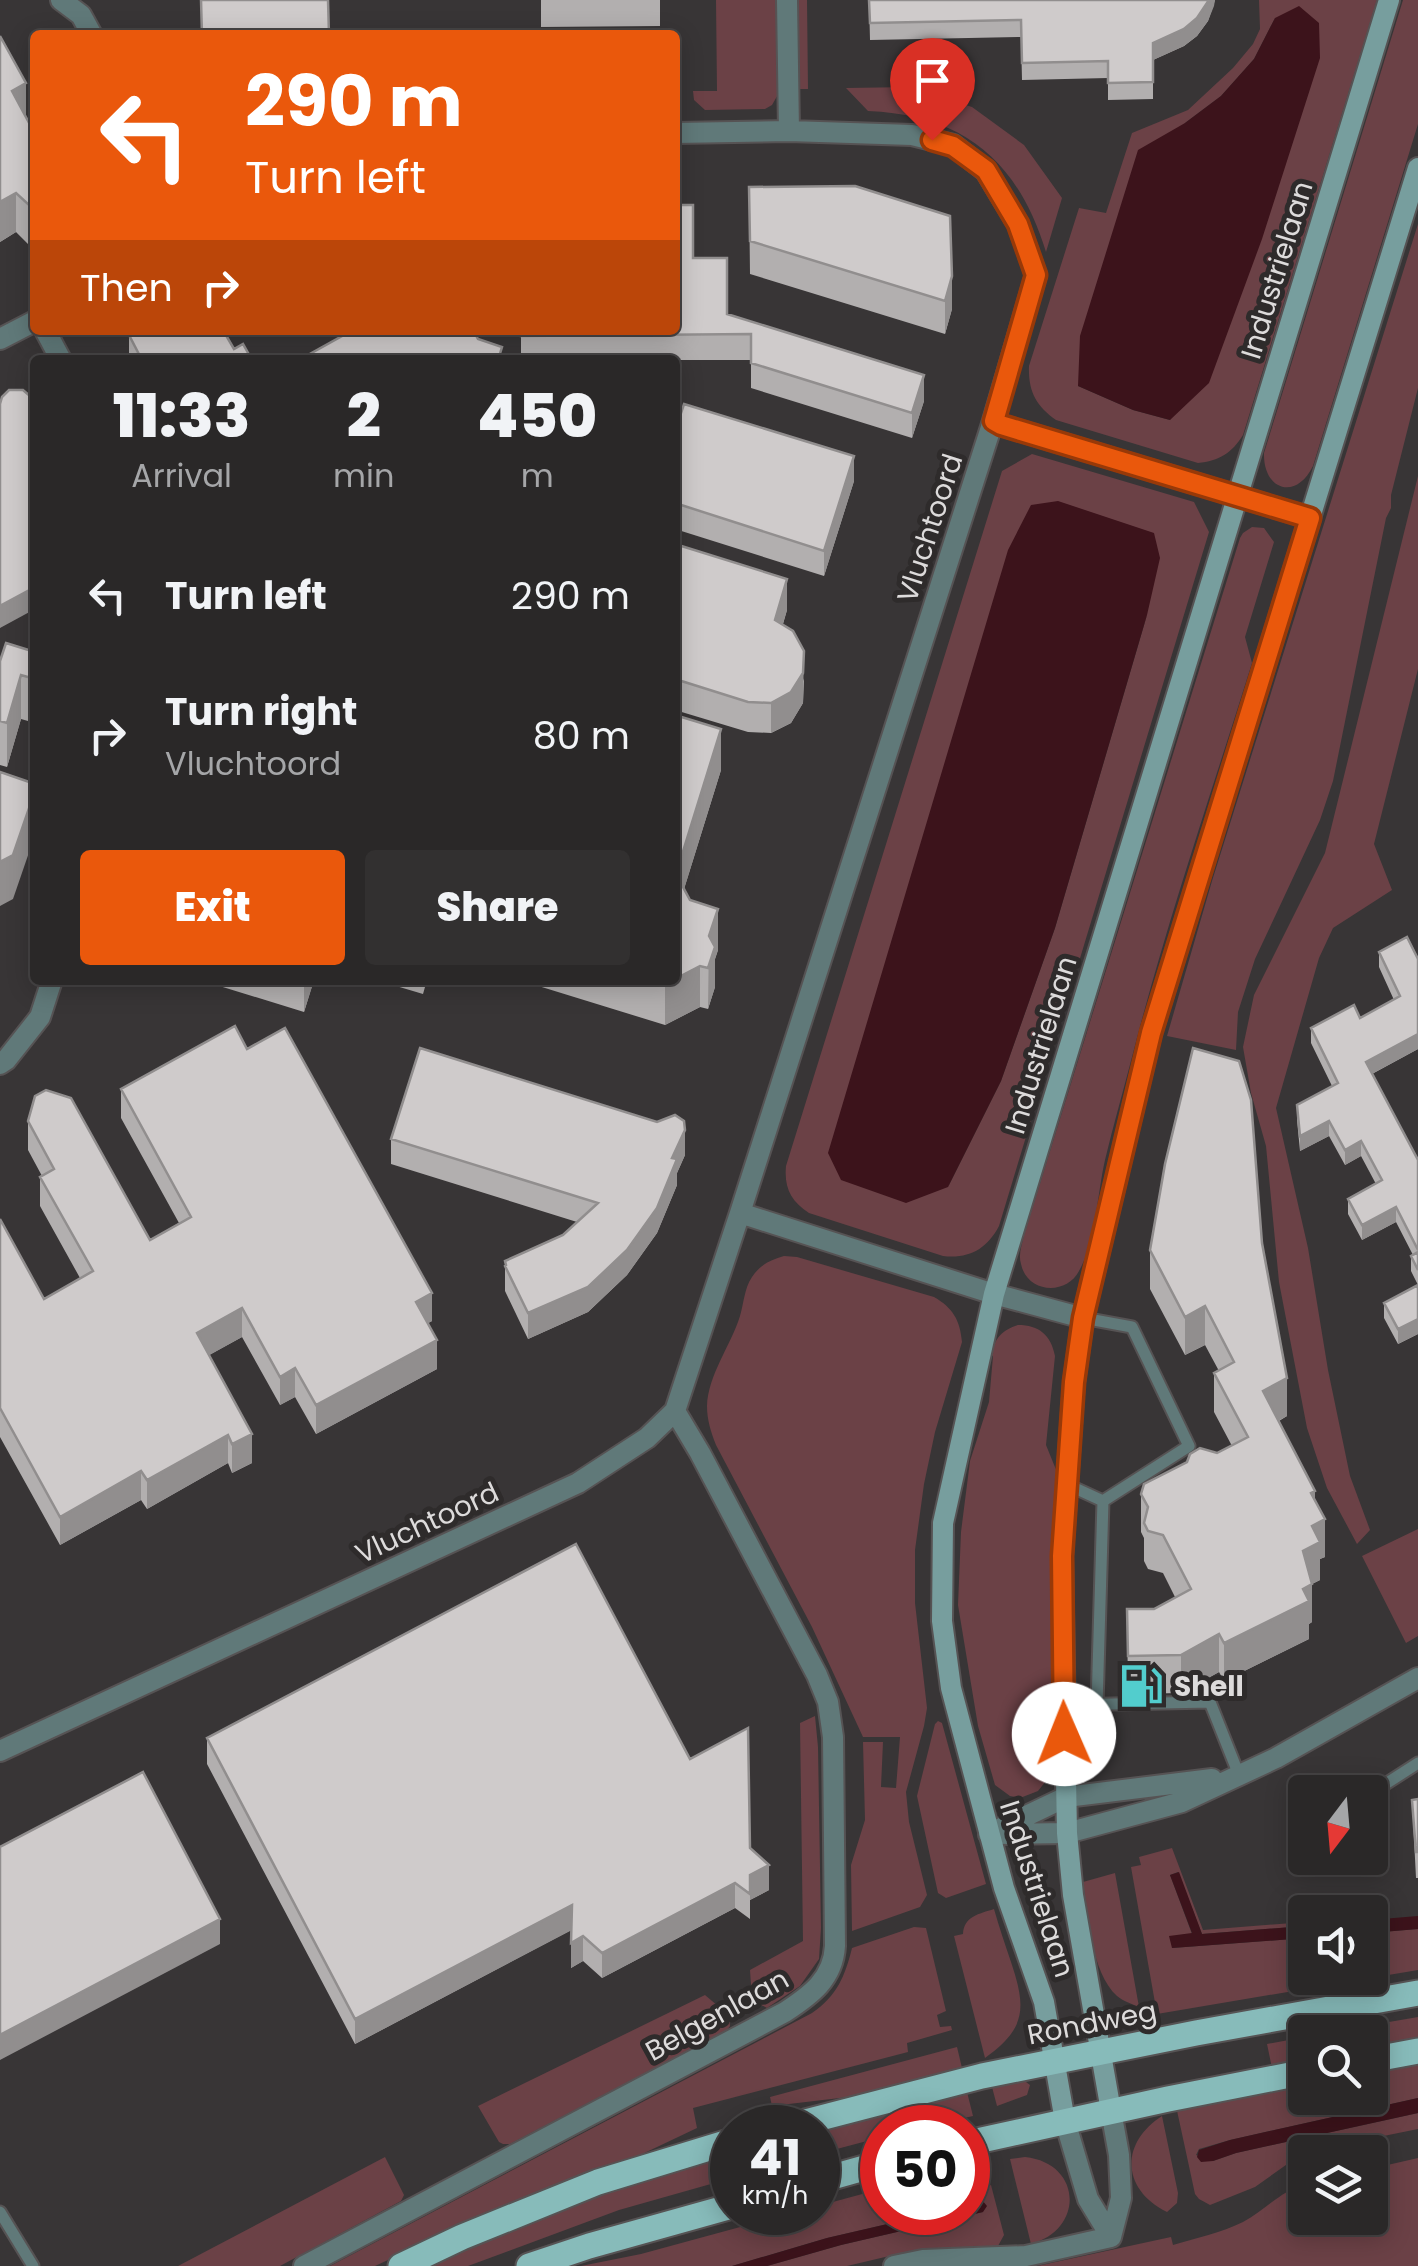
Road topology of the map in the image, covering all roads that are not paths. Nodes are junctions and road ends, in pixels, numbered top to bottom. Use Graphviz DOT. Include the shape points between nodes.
graph roads {
  1 [pos="61,0"];
  2 [pos="787,0"];
  3 [pos="1390,0"];
  4 [pos="89,30"];
  5 [pos="789,132"];
  6 [pos="680,133"];
  7 [pos="1418,168"];
  8 [pos="30,323"];
  9 [pos="0,339"];
  10 [pos="994,421"];
  11 [pos="1236,495"];
  12 [pos="1310,518"];
  13 [pos="50,985"];
  14 [pos="0,1064"];
  15 [pos="740,1213"];
  16 [pos="994,1294"];
  17 [pos="1083,1318"];
  18 [pos="674,1411"];
  19 [pos="1066,1484"];
  20 [pos="1102,1501"];
  21 [pos="1418,1678"];
  22 [pos="1064,1704"];
  23 [pos="1097,1705"];
  24 [pos="0,1751"];
  25 [pos="1418,1764"];
  26 [pos="1238,1775"];
  27 [pos="1388,1783"];
  28 [pos="1066,1797"];
  29 [pos="1067,1832"];
  30 [pos="989,1834"];
  31 [pos="1418,1993"];
  32 [pos="1418,2051"];
  33 [pos="1101,2052"];
  34 [pos="1388,2057"];
  35 [pos="1055,2061"];
  36 [pos="1288,2075"];
  37 [pos="1111,2111"];
  38 [pos="840,2113"];
  39 [pos="1065,2121"];
  40 [pos="990,2138"];
  41 [pos="710,2148"];
  42 [pos="0,2212"];
  43 [pos="710,2212"];
  44 [pos="1112,2238"];
  45 [pos="33,2266"];
  46 [pos="304,2266"];
  47 [pos="401,2266"];
  48 [pos="529,2266"];
  49 [pos="894,2266"];
  1 -- 4 [label="street"];
  2 -- 5 [label="street"];
  3 -- 11 [label="main road, Industrielaan"];
  5 -- 6 [label="street, Vluchtoord"];
  5 -- 10 [label="street, Vluchtoord" via="912,135 953,146 986,170 1018,224 1036,275"];
  7 -- 12 [label="main road, Industrielaan"];
  8 -- 9 [label="street"];
  10 -- 11 [label="street"];
  10 -- 15 [label="street, Vluchtoord"];
  11 -- 12 [label="street"];
  11 -- 16 [label="main road, Industrielaan"];
  12 -- 17 [label="main road, Industrielaan" via="1148,1046"];
  13 -- 14 [label="street" via="40,1018"];
  15 -- 16 [label="street"];
  15 -- 18 [label="street, Vluchtoord"];
  16 -- 17 [label="street"];
  16 -- 30 [label="main road, Industrielaan" via="944,1523 942,1621 950,1688"];
  17 -- 19 [label="main road, Industrielaan"];
  17 -- 20 [label="lane" via="1132,1327 1189,1446"];
  18 -- 24 [label="street, Vluchtoord" via="647,1438 578,1484"];
  18 -- 46 [label="street, Belgenlaan" via="828,1702 835,1946 829,1973 786,2012"];
  19 -- 20 [label="lane"];
  19 -- 22 [label="main road, Industrielaan"];
  20 -- 23 [label="lane"];
  21 -- 26 [label="street"];
  22 -- 23 [label="lane"];
  22 -- 28 [label="main road, Industrielaan"];
  23 -- 26 [label="lane" via="1210,1702"];
  25 -- 27 [label="lane"];
  26 -- 28 [label="street"];
  26 -- 29 [label="street" via="1182,1802"];
  28 -- 29 [label="main road, Industrielaan"];
  28 -- 30 [label="street"];
  29 -- 30 [label="street"];
  29 -- 33 [label="main road, Industrielaan"];
  30 -- 35 [label="main road, Industrielaan" via="1044,2002"];
  31 -- 33 [label="main road, Rondweg"];
  32 -- 34 [label="main road"];
  33 -- 35 [label="main road, Rondweg"];
  33 -- 37 [label="main road, Industrielaan"];
  35 -- 38 [label="main road, Rondweg"];
  35 -- 39 [label="main road, Industrielaan"];
  36 -- 37 [label="main road"];
  37 -- 39 [label="main road"];
  37 -- 44 [label="street" via="1121,2198"];
  39 -- 40 [label="main road"];
  39 -- 44 [label="street" via="1088,2199"];
  41 -- 47 [label="main road" via="598,2182"];
  42 -- 45 [label="lane"];
  43 -- 48 [label="main road"];
  44 -- 49 [label="street" via="1026,2256"];
}
